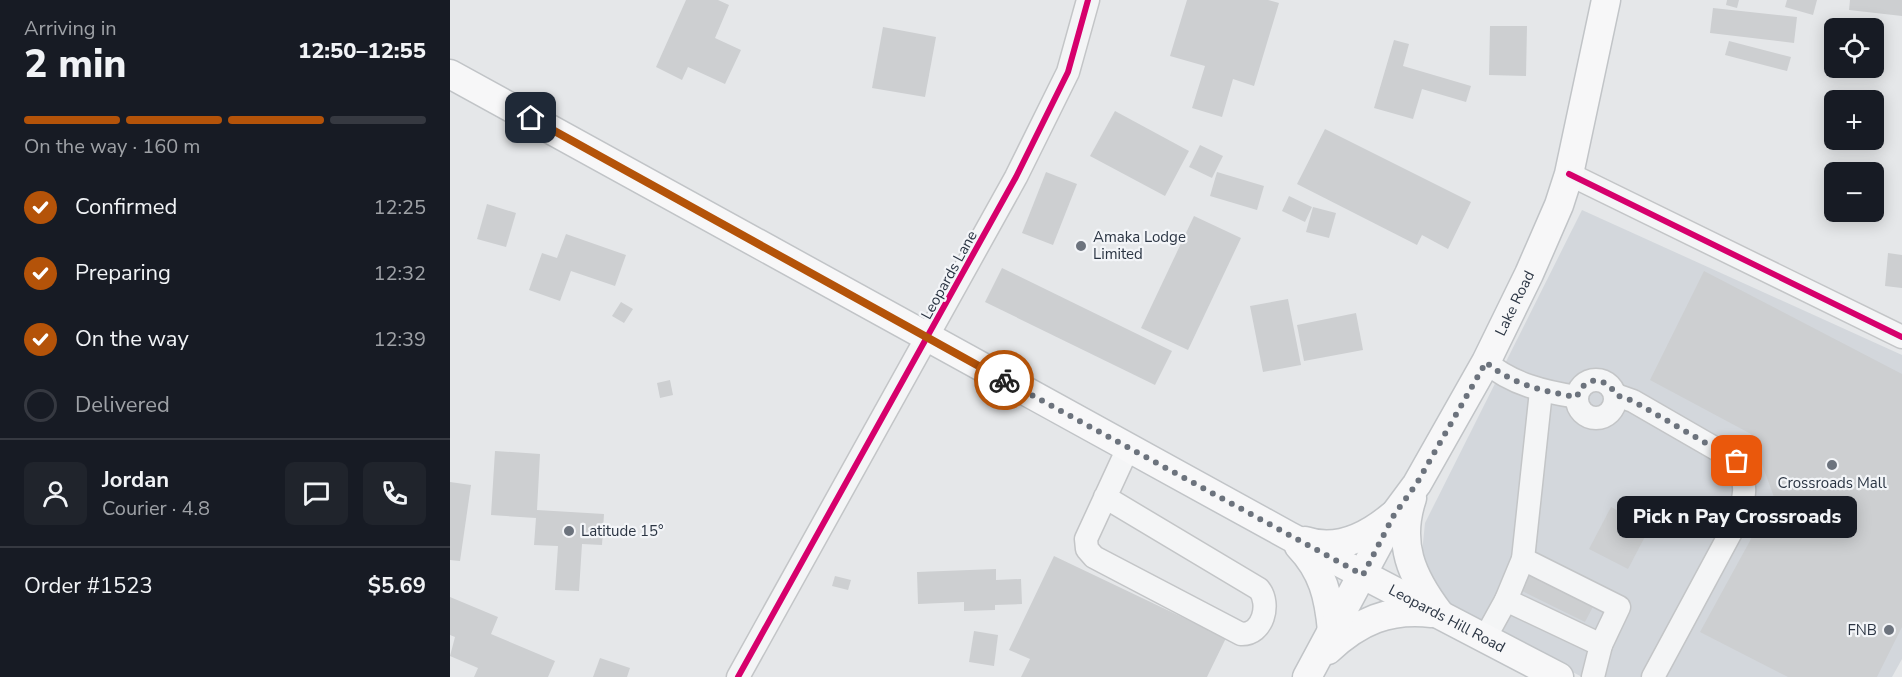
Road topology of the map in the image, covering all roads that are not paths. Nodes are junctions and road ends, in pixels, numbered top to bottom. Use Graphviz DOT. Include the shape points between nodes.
graph roads {
  1 [pos="1088,0"];
  2 [pos="1606,0"];
  3 [pos="450,74"];
  4 [pos="1569,174"];
  5 [pos="1902,337"];
  6 [pos="927,339"];
  7 [pos="1486,362"];
  8 [pos="1541,391"];
  9 [pos="1128,448"];
  10 [pos="1417,483"];
  11 [pos="1105,497"];
  12 [pos="1394,515"];
  13 [pos="1289,536"];
  14 [pos="1523,559"];
  15 [pos="1363,575"];
  16 [pos="1506,600"];
  17 [pos="1440,615"];
  18 [pos="1332,631"];
  19 [pos="1485,638"];
  20 [pos="1601,645"];
  21 [pos="1312,668"];
  22 [pos="738,677"];
  23 [pos="1559,677"];
  24 [pos="1593,677"];
  25 [pos="1653,677"];
  1 -- 6 [label="street, Leopards Lane" via="1068,72 1016,177"];
  2 -- 4 [label="main road, Lake Road"];
  3 -- 6 [label="main road, Leopards Hill Road"];
  4 -- 5 [label="street"];
  4 -- 7 [label="main road, Lake Road" via="1529,274"];
  6 -- 9 [label="main road, Leopards Hill Road"];
  6 -- 22 [label="street, Leopards Lane"];
  7 -- 8 [label="street"];
  7 -- 10 [label="main road, Lake Road"];
  8 -- 14 [label="street"];
  8 -- 25 [label="street" via="1577,397 1587,382 1599,379 1610,384 1616,395 1737,461 1745,478 1746,495 1737,521"];
  9 -- 11 [label="street"];
  9 -- 13 [label="main road, Leopards Hill Road"];
  10 -- 12 [label="main road, Lake Road"];
  10 -- 17 [label="main road" via="1406,518 1407,555 1419,587"];
  11 -- 11 [label="street" via="1086,539 1087,549 1094,557 1241,634 1257,630 1266,604 1259,589"];
  12 -- 13 [label="main road" via="1376,529 1332,545"];
  12 -- 15 [label="main road, Lake Road"];
  13 -- 15 [label="main road, Leopards Hill Road"];
  13 -- 18 [label="main road" via="1323,577"];
  14 -- 16 [label="street"];
  14 -- 20 [label="street" via="1619,607"];
  15 -- 17 [label="main road, Leopards Hill Road"];
  15 -- 18 [label="main road, Lake Road"];
  16 -- 19 [label="street"];
  16 -- 20 [label="street"];
  17 -- 19 [label="main road, Leopards Hill Road"];
  17 -- 21 [label="main road" via="1413,611 1385,614 1360,624"];
  18 -- 21 [label="main road, Lake Road"];
  19 -- 23 [label="main road, Leopards Hill Road"];
  20 -- 24 [label="street"];
}
